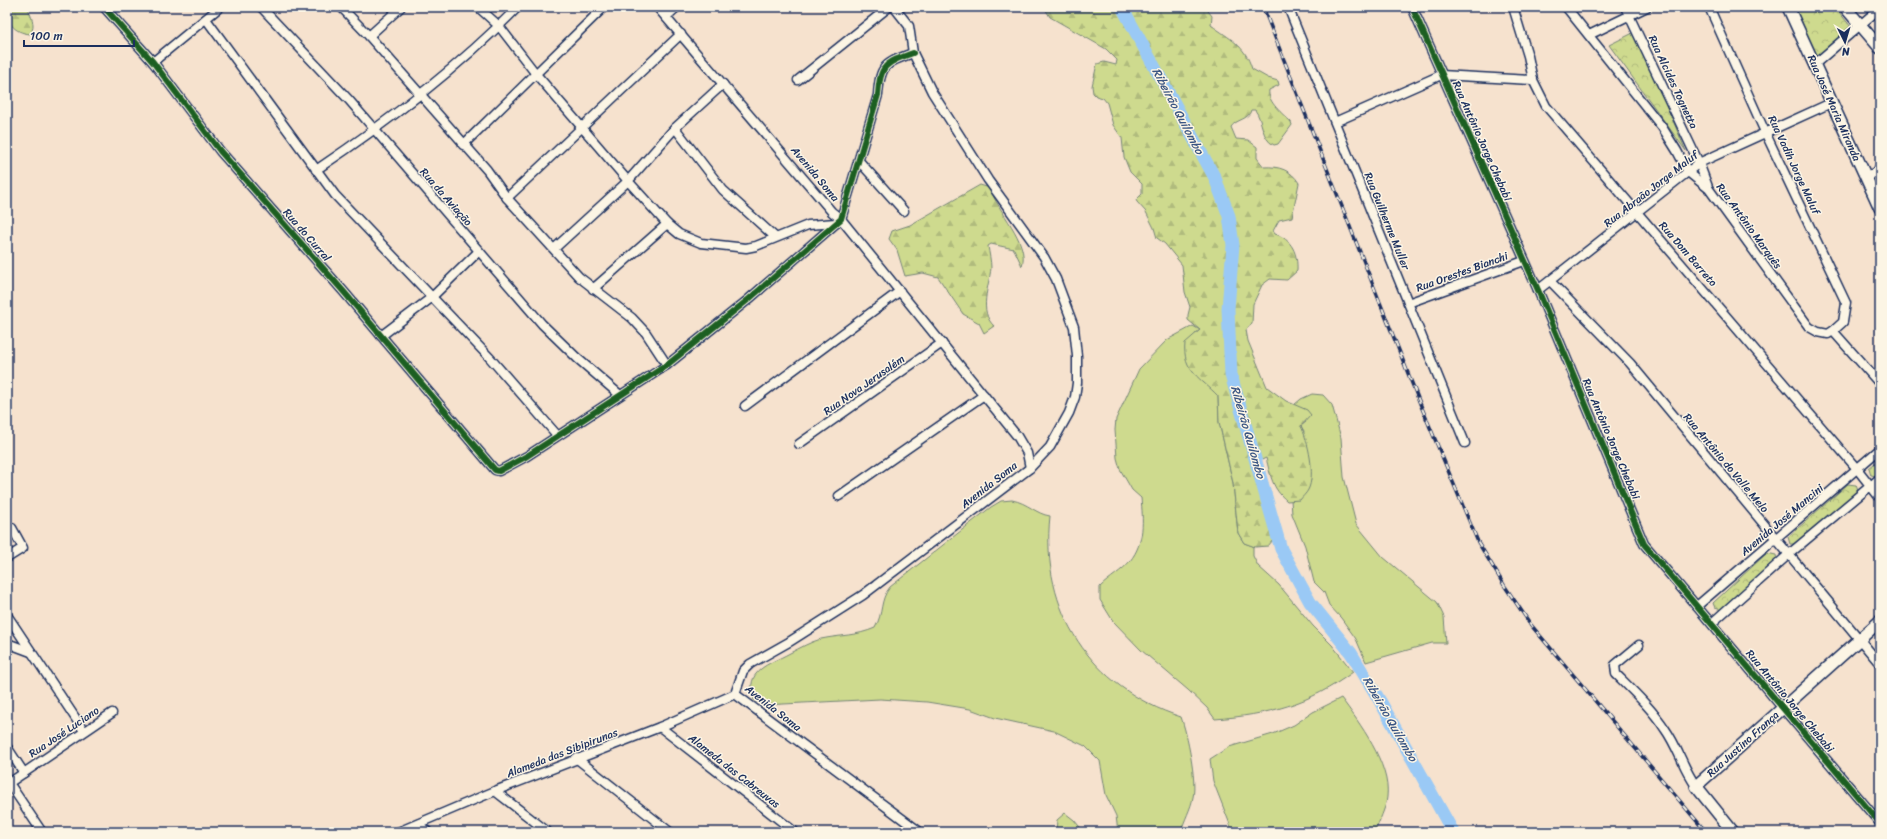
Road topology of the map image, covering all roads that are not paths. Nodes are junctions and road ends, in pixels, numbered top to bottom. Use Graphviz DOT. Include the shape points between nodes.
graph roads {
  1 [pos="220,7"];
  2 [pos="261,7"];
  3 [pos="341,7"];
  4 [pos="401,7"];
  5 [pos="478,7"];
  6 [pos="518,7"];
  7 [pos="604,7"];
  8 [pos="657,7"];
  9 [pos="677,7"];
  10 [pos="889,7"];
  11 [pos="894,7"];
  12 [pos="1288,7"];
  13 [pos="1412,7"];
  14 [pos="1513,7"];
  15 [pos="1566,7"];
  16 [pos="1625,7"];
  17 [pos="1647,7"];
  18 [pos="1709,7"];
  19 [pos="1788,7"];
  20 [pos="1845,7"];
  21 [pos="108,8"];
  22 [pos="1880,8"];
  23 [pos="1629,16"];
  24 [pos="666,17"];
  25 [pos="206,19"];
  26 [pos="1860,25"];
  27 [pos="499,26"];
  28 [pos="681,34"];
  29 [pos="1589,35"];
  30 [pos="369,36"];
  31 [pos="1880,48"];
  32 [pos="913,53"];
  33 [pos="153,62"];
  34 [pos="1815,64"];
  35 [pos="536,74"];
  36 [pos="1441,75"];
  37 [pos="798,80"];
  38 [pos="1533,80"];
  39 [pos="723,84"];
  40 [pos="419,95"];
  41 [pos="1832,102"];
  42 [pos="1335,122"];
  43 [pos="582,128"];
  44 [pos="675,128"];
  45 [pos="375,130"];
  46 [pos="1765,132"];
  47 [pos="463,144"];
  48 [pos="859,161"];
  49 [pos="1699,163"];
  50 [pos="1880,168"];
  51 [pos="316,170"];
  52 [pos="1688,172"];
  53 [pos="1866,179"];
  54 [pos="628,181"];
  55 [pos="1709,189"];
  56 [pos="507,198"];
  57 [pos="1880,208"];
  58 [pos="904,211"];
  59 [pos="1638,213"];
  60 [pos="838,221"];
  61 [pos="667,224"];
  62 [pos="775,237"];
  63 [pos="555,248"];
  64 [pos="479,251"];
  65 [pos="1524,261"];
  66 [pos="1551,282"];
  67 [pos="593,289"];
  68 [pos="1538,290"];
  69 [pos="900,291"];
  70 [pos="431,298"];
  71 [pos="1408,303"];
  72 [pos="1833,331"];
  73 [pos="381,336"];
  74 [pos="942,343"];
  75 [pos="667,364"];
  76 [pos="1880,384"];
  77 [pos="620,395"];
  78 [pos="984,395"];
  79 [pos="745,406"];
  80 [pos="557,435"];
  81 [pos="1465,443"];
  82 [pos="799,444"];
  83 [pos="1880,449"];
  84 [pos="1030,468"];
  85 [pos="1858,470"];
  86 [pos="1880,478"];
  87 [pos="1870,486"];
  88 [pos="839,496"];
  89 [pos="1880,498"];
  90 [pos="12,528"];
  91 [pos="1775,540"];
  92 [pos="1788,555"];
  93 [pos="7,558"];
  94 [pos="1697,606"];
  95 [pos="7,615"];
  96 [pos="1880,621"];
  97 [pos="1712,623"];
  98 [pos="1860,640"];
  99 [pos="7,643"];
  100 [pos="1639,645"];
  101 [pos="31,652"];
  102 [pos="1880,664"];
  103 [pos="735,694"];
  104 [pos="1783,708"];
  105 [pos="112,713"];
  106 [pos="660,727"];
  107 [pos="84,731"];
  108 [pos="7,747"];
  109 [pos="576,758"];
  110 [pos="24,773"];
  111 [pos="1696,786"];
  112 [pos="495,790"];
  113 [pos="1880,823"];
  114 [pos="418,824"];
  115 [pos="42,832"];
  116 [pos="398,832"];
  117 [pos="428,832"];
  118 [pos="548,832"];
  119 [pos="670,832"];
  120 [pos="795,832"];
  121 [pos="920,832"];
  122 [pos="1733,832"];
  1 -- 25 [label="street"];
  2 -- 45 [label="street, Rua da Aviação"];
  3 -- 30 [label="street"];
  4 -- 30 [label="street"];
  5 -- 27 [label="street"];
  6 -- 27 [label="street"];
  7 -- 35 [label="street"];
  8 -- 24 [label="street, Avenida Soma"];
  9 -- 24 [label="street"];
  10 -- 37 [label="street"];
  11 -- 32 [label="street" via="909,26"];
  12 -- 42 [label="street, Rua Guilherme Muller"];
  13 -- 36 [label="street, Rua Antônio Jorge Chebabi"];
  14 -- 38 [label="street, Rua Dom Barreto"];
  15 -- 29 [label="street, Rua Antônio Marquês"];
  16 -- 23 [label="street, Rua Alcides Tognetta"];
  17 -- 23 [label="street"];
  18 -- 46 [label="street, Rua Vadih Jorge Maluf"];
  19 -- 34 [label="street, Rua José Maria Miranda"];
  20 -- 26 [label="street"];
  21 -- 33 [label="street, Rua do Curral"];
  22 -- 26 [label="street"];
  23 -- 29 [label="street"];
  23 -- 49 [label="street, Rua Alcides Tognetta"];
  24 -- 28 [label="street, Avenida Soma"];
  25 -- 33 [label="street"];
  25 -- 51 [label="street"];
  26 -- 31 [label="street"];
  26 -- 34 [label="street"];
  27 -- 35 [label="street"];
  27 -- 40 [label="street"];
  28 -- 39 [label="street, Avenida Soma"];
  28 -- 43 [label="street"];
  29 -- 52 [label="street, Rua Antônio Marquês" via="1662,127"];
  30 -- 40 [label="street"];
  32 -- 48 [label="street" via="892,60 879,76 878,96"];
  32 -- 84 [label="street" via="932,92 988,180 1044,257 1074,327 1077,356 1074,397 1069,413 1050,447"];
  33 -- 73 [label="street, Rua do Curral" via="220,151"];
  34 -- 41 [label="street, Rua José Maria Miranda"];
  35 -- 43 [label="street"];
  35 -- 47 [label="street"];
  36 -- 38 [label="street"];
  36 -- 42 [label="street"];
  36 -- 65 [label="street, Rua Antônio Jorge Chebabi"];
  38 -- 59 [label="street, Rua Dom Barreto" via="1546,106"];
  39 -- 44 [label="street"];
  39 -- 60 [label="street, Avenida Soma"];
  40 -- 45 [label="street"];
  40 -- 47 [label="street"];
  41 -- 46 [label="street, Rua Abraão Jorge Maluf"];
  41 -- 53 [label="street, Rua José Maria Miranda"];
  42 -- 71 [label="street, Rua Guilherme Muller"];
  43 -- 54 [label="street"];
  43 -- 56 [label="street"];
  44 -- 54 [label="street"];
  44 -- 62 [label="street" via="723,190"];
  45 -- 51 [label="street"];
  45 -- 64 [label="street, Rua da Aviação"];
  46 -- 49 [label="street, Rua Abraão Jorge Maluf"];
  46 -- 72 [label="street, Rua Vadih Jorge Maluf" via="1846,303 1843,322"];
  47 -- 56 [label="street"];
  48 -- 58 [label="street"];
  48 -- 60 [label="street"];
  49 -- 52 [label="street, Rua Abraão Jorge Maluf"];
  49 -- 55 [label="street, Rua Alcides Tognetta"];
  50 -- 53 [label="street"];
  51 -- 70 [label="street" via="335,195"];
  52 -- 55 [label="street, Rua Antônio Marquês"];
  52 -- 59 [label="street, Rua Abraão Jorge Maluf"];
  53 -- 57 [label="street, Rua José Maria Miranda"];
  54 -- 61 [label="street"];
  54 -- 63 [label="street"];
  55 -- 72 [label="street, Rua Antônio Marquês" via="1809,327 1828,334"];
  56 -- 63 [label="street"];
  59 -- 66 [label="street, Rua Abraão Jorge Maluf"];
  59 -- 85 [label="street, Rua Dom Barreto"];
  60 -- 62 [label="street" via="808,225"];
  60 -- 69 [label="street, Avenida Soma"];
  60 -- 75 [label="street" via="749,299"];
  61 -- 62 [label="street" via="688,238 715,246 746,248"];
  61 -- 67 [label="street"];
  63 -- 67 [label="street" via="579,277"];
  64 -- 70 [label="street"];
  64 -- 77 [label="street, Rua da Aviação" via="542,324"];
  65 -- 68 [label="street, Rua Antônio Jorge Chebabi"];
  65 -- 71 [label="street, Rua Orestes Bianchi"];
  66 -- 68 [label="street, Rua Abraão Jorge Maluf"];
  66 -- 91 [label="street, Rua Antônio do Valle Melo" via="1630,363"];
  67 -- 75 [label="street" via="632,318 646,333"];
  68 -- 94 [label="street, Rua Antônio Jorge Chebabi" via="1644,544"];
  69 -- 74 [label="street, Avenida Soma"];
  69 -- 79 [label="street"];
  70 -- 73 [label="street"];
  70 -- 80 [label="street" via="490,358"];
  71 -- 81 [label="street, Rua Guilherme Muller"];
  72 -- 76 [label="street"];
  73 -- 80 [label="street, Rua do Curral" via="495,470 499,471 527,456"];
  74 -- 78 [label="street, Avenida Soma"];
  74 -- 82 [label="street, Rua Nova Jerusalém"];
  75 -- 77 [label="street"];
  77 -- 80 [label="street"];
  78 -- 84 [label="street, Avenida Soma" via="1017,436 1027,453"];
  78 -- 88 [label="street"];
  83 -- 85 [label="street, Avenida José Mancini"];
  84 -- 103 [label="street, Avenida Soma" via="864,595 750,664 744,671"];
  85 -- 87 [label="street, Rua Dom Barreto"];
  85 -- 91 [label="street, Avenida José Mancini"];
  86 -- 87 [label="street"];
  87 -- 89 [label="street, Rua Dom Barreto"];
  87 -- 92 [label="street"];
  90 -- 93 [label="street" via="23,548"];
  91 -- 92 [label="street, Rua Antônio do Valle Melo"];
  91 -- 94 [label="street, Avenida José Mancini"];
  92 -- 97 [label="street"];
  92 -- 98 [label="street, Rua Antônio do Valle Melo"];
  94 -- 97 [label="street, Rua Antônio Jorge Chebabi"];
  95 -- 101 [label="street"];
  96 -- 98 [label="street, Rua Justino França"];
  97 -- 104 [label="street, Rua Antônio Jorge Chebabi"];
  98 -- 102 [label="street, Rua Antônio do Valle Melo"];
  98 -- 104 [label="street, Rua Justino França"];
  99 -- 101 [label="street"];
  100 -- 111 [label="street" via="1615,665 1616,674 1665,728 1687,774"];
  101 -- 107 [label="street"];
  103 -- 106 [label="street, Alameda das Sibipirunas"];
  103 -- 121 [label="street, Avenida Soma"];
  104 -- 111 [label="street, Rua Justino França"];
  104 -- 113 [label="street, Rua Antônio Jorge Chebabi"];
  105 -- 107 [label="street, Rua José Luciano"];
  106 -- 109 [label="street, Alameda das Sibipirunas"];
  106 -- 120 [label="street, Alameda das Cabreuvas"];
  107 -- 110 [label="street, Rua José Luciano"];
  108 -- 110 [label="street"];
  109 -- 112 [label="street, Alameda das Sibipirunas"];
  109 -- 119 [label="street"];
  110 -- 115 [label="street, Rua José Luciano" via="9,783"];
  111 -- 122 [label="street"];
  112 -- 114 [label="street, Alameda das Sibipirunas"];
  112 -- 118 [label="street"];
  114 -- 116 [label="street, Alameda das Sibipirunas"];
  114 -- 117 [label="street"];
}
